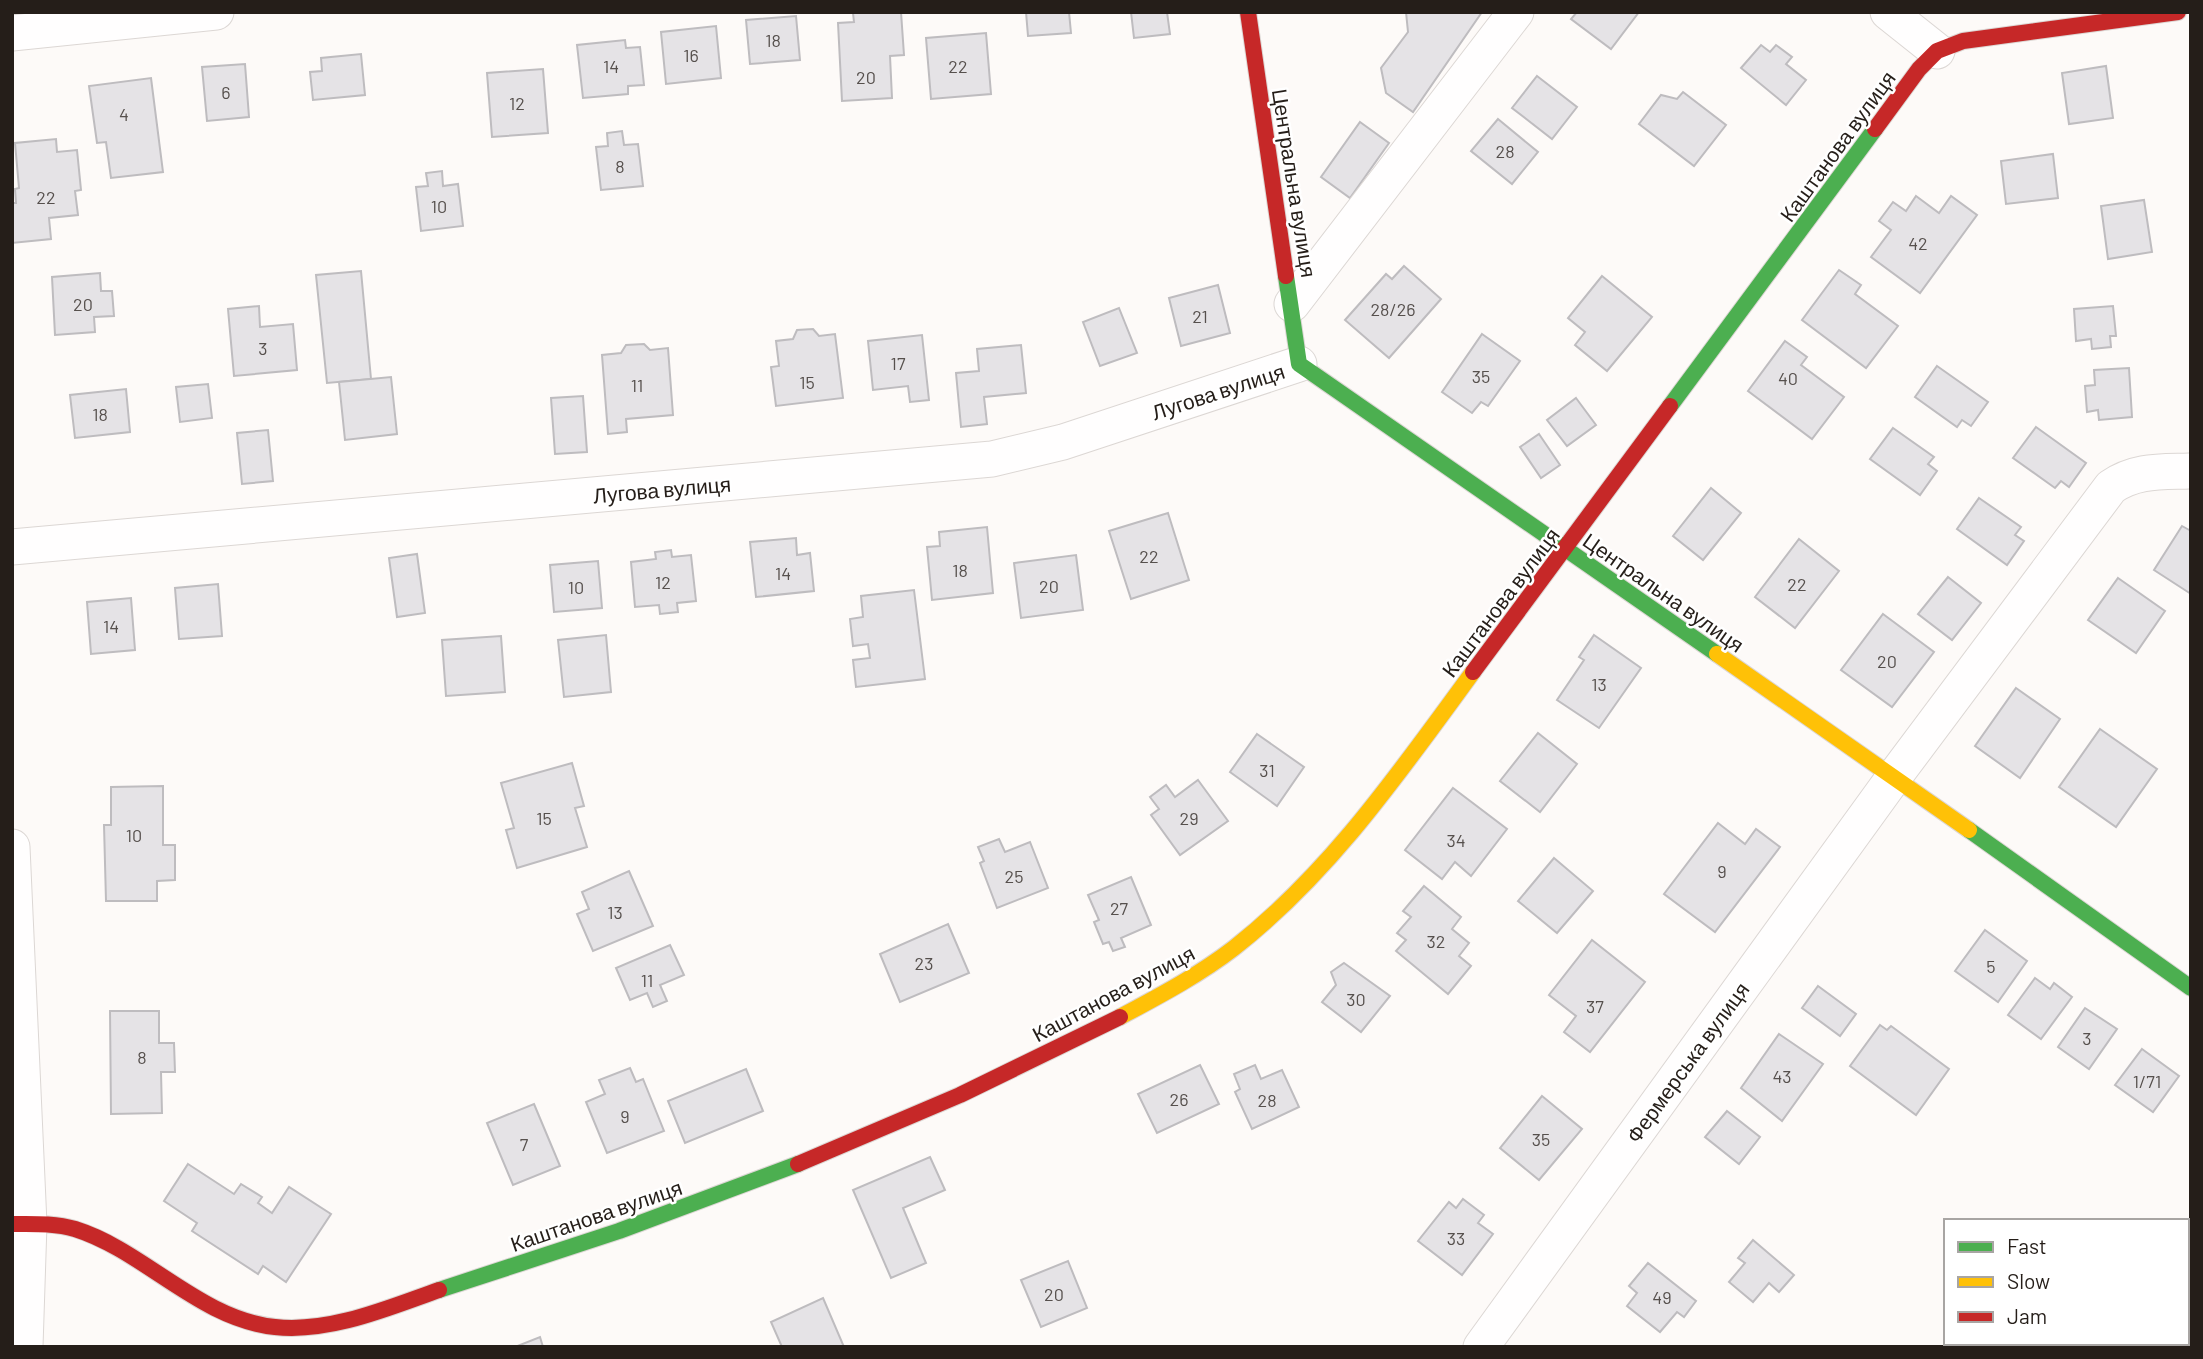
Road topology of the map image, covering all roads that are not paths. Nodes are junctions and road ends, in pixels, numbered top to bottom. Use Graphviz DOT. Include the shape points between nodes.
graph roads {
  1 [pos="216,12"];
  2 [pos="1248,12"];
  3 [pos="1516,12"];
  4 [pos="1888,12"];
  5 [pos="2178,12"];
  6 [pos="12,33"];
  7 [pos="1937,51"];
  8 [pos="1292,304"];
  9 [pos="1299,364"];
  10 [pos="2189,471"];
  11 [pos="12,547"];
  12 [pos="1566,549"];
  13 [pos="1894,777"];
  14 [pos="12,847"];
  15 [pos="2191,988"];
  16 [pos="21,1224"];
  17 [pos="25,1347"];
  18 [pos="1480,1347"];
  1 -- 6 [label="street"];
  2 -- 8 [label="street, Центральна вулиця"];
  3 -- 8 [label="street"];
  4 -- 7 [label="street"];
  5 -- 7 [label="street, Каштанова вулиця" via="1963,41"];
  7 -- 12 [label="street, Каштанова вулиця" via="1911,80"];
  8 -- 9 [label="street, Центральна вулиця"];
  9 -- 11 [label="street, Лугова вулиця" via="1063,442 992,459"];
  9 -- 12 [label="street, Центральна вулиця"];
  10 -- 13 [label="street, Фермерська вулиця" via="2148,472 2126,477 2111,487"];
  12 -- 13 [label="street, Центральна вулиця"];
  12 -- 16 [label="street, Каштанова вулиця" via="1361,824 1280,907 1215,962 1120,1017 817,1159 614,1235 351,1317 305,1326 271,1327 236,1316 79,1230"];
  13 -- 15 [label="street, Центральна вулиця"];
  13 -- 18 [label="street, Фермерська вулиця"];
  14 -- 16 [label="street"];
  16 -- 17 [label="street"];
}
